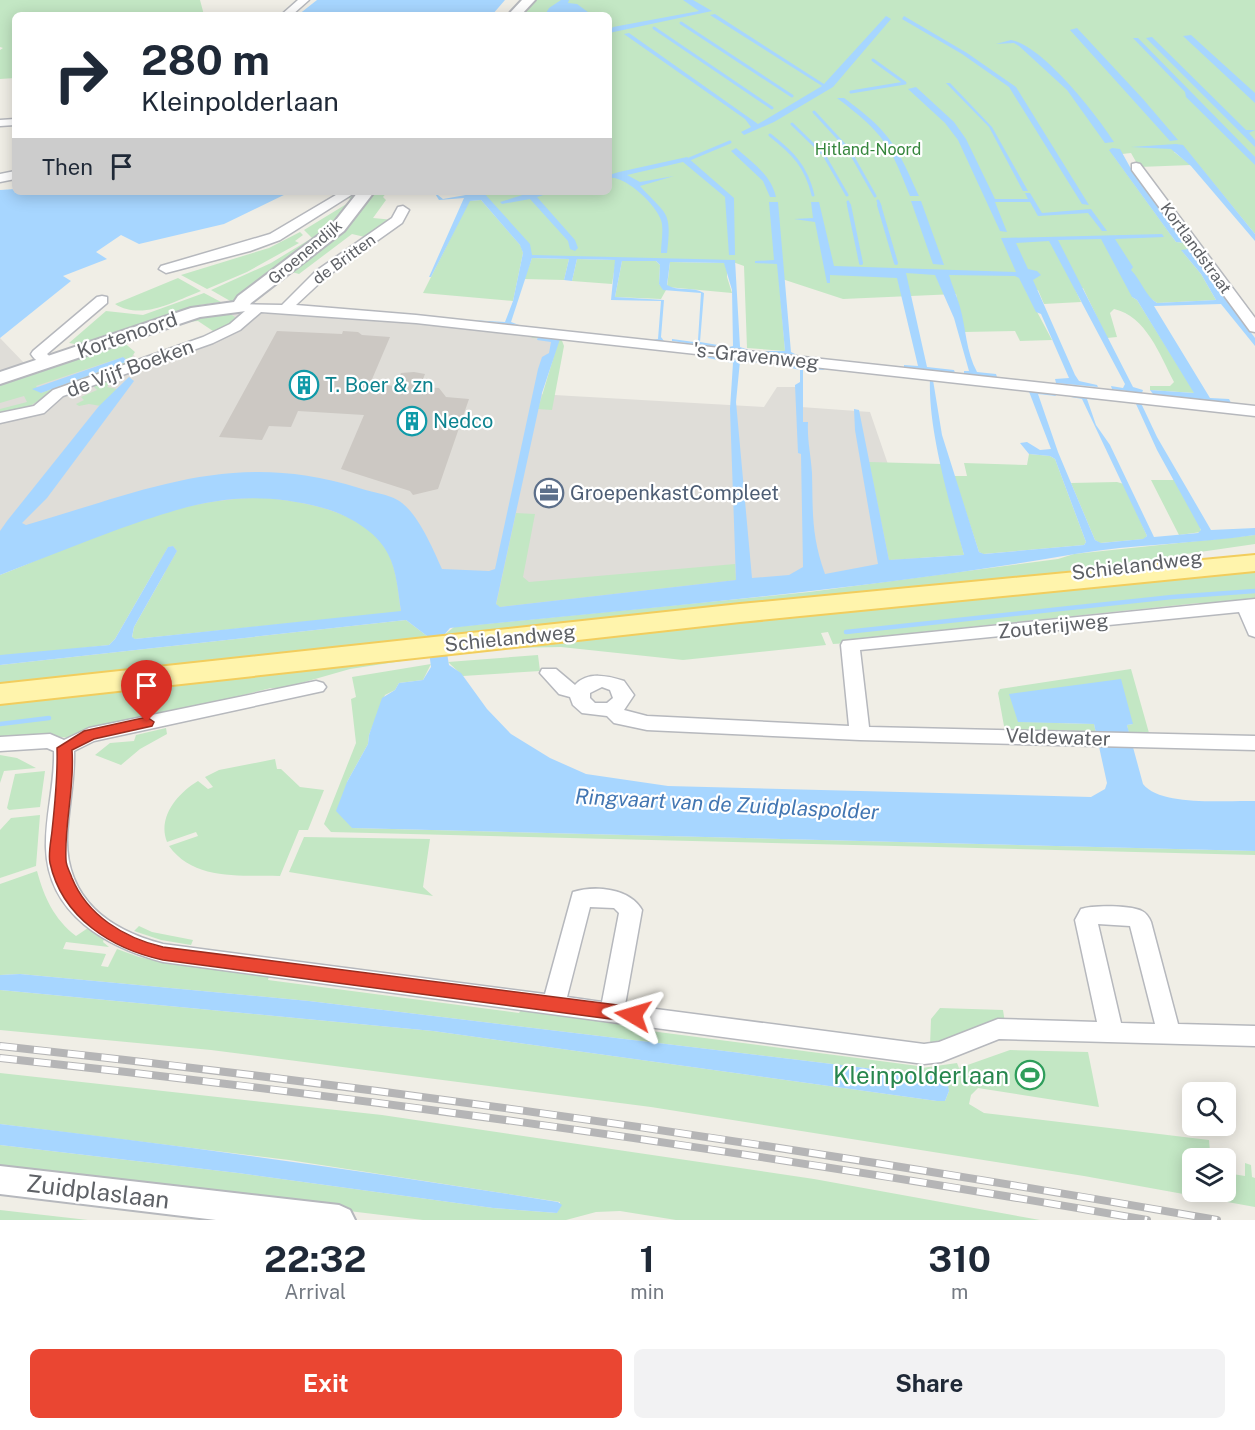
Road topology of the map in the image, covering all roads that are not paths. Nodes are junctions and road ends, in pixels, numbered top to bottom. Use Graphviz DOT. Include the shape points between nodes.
graph roads {
  1 [pos="304,0"];
  2 [pos="529,0"];
  3 [pos="290,12"];
  4 [pos="517,12"];
  5 [pos="1136,167"];
  6 [pos="355,195"];
  7 [pos="359,195"];
  8 [pos="403,210"];
  9 [pos="166,269"];
  10 [pos="102,300"];
  11 [pos="249,308"];
  12 [pos="286,309"];
  13 [pos="1255,328"];
  14 [pos="49,362"];
  15 [pos="0,378"];
  16 [pos="1255,411"];
  17 [pos="0,418"];
  18 [pos="1255,549"];
  19 [pos="1255,563"];
  20 [pos="1020,584"];
  21 [pos="1250,605"];
  22 [pos="1255,631"];
  23 [pos="549,673"];
  24 [pos="316,687"];
  25 [pos="580,692"];
  26 [pos="0,694"];
  27 [pos="611,709"];
  28 [pos="860,733"];
  29 [pos="1255,743"];
  30 [pos="0,744"];
  31 [pos="64,748"];
  32 [pos="554,1005"];
  33 [pos="612,1012"];
  34 [pos="1112,1032"];
  35 [pos="1169,1033"];
  36 [pos="1255,1036"];
  37 [pos="0,1180"];
  38 [pos="296,1217"];
  39 [pos="339,1220"];
  1 -- 3 [label="street"];
  2 -- 4 [label="street"];
  5 -- 13 [label="street, Kortlandstraat"];
  6 -- 9 [label="street" via="260,243"];
  7 -- 11 [label="street, Groenendijk" via="338,228 244,300"];
  8 -- 12 [label="street, de Britten" via="397,220 314,281"];
  10 -- 14 [label="street" via="38,354"];
  11 -- 12 [label="street, 's-Gravenweg"];
  11 -- 14 [label="street, Kortenoord" via="197,312"];
  11 -- 17 [label="street, de Vijf Boeken" via="235,327 208,340 58,393 39,410"];
  12 -- 16 [label="street, 's-Gravenweg" via="416,319"];
  14 -- 15 [label="street, Kortenoord"];
  18 -- 20 [label="main road, Schielandweg" via="1104,568"];
  19 -- 20 [label="main road, Schielandweg"];
  20 -- 26 [label="main road, Schielandweg"];
  21 -- 22 [label="street"];
  21 -- 28 [label="street, Zouterijweg" via="850,645"];
  23 -- 25 [label="street, Veldewater" via="566,690"];
  24 -- 31 [label="street" via="89,735"];
  25 -- 27 [label="street, Veldewater" via="580,700 589,708"];
  25 -- 27 [label="street" via="594,682 617,685 624,695 623,701"];
  27 -- 28 [label="street, Veldewater" via="621,718 647,723"];
  28 -- 29 [label="street, Veldewater"];
  30 -- 31 [label="street" via="50,741"];
  31 -- 32 [label="street" via="58,862 65,886 82,911 120,938 142,948 179,956"];
  32 -- 33 [label="street"];
  32 -- 33 [label="street" via="581,898 619,900 631,910"];
  33 -- 34 [label="street" via="924,1054 940,1052 998,1029"];
  34 -- 35 [label="street"];
  34 -- 35 [label="street" via="1086,921 1089,915 1135,917 1140,922"];
  35 -- 36 [label="street"];
  37 -- 38 [label="street, Zuidplaslaan"];
  38 -- 39 [label="street, Zuidplaslaan"];
}
